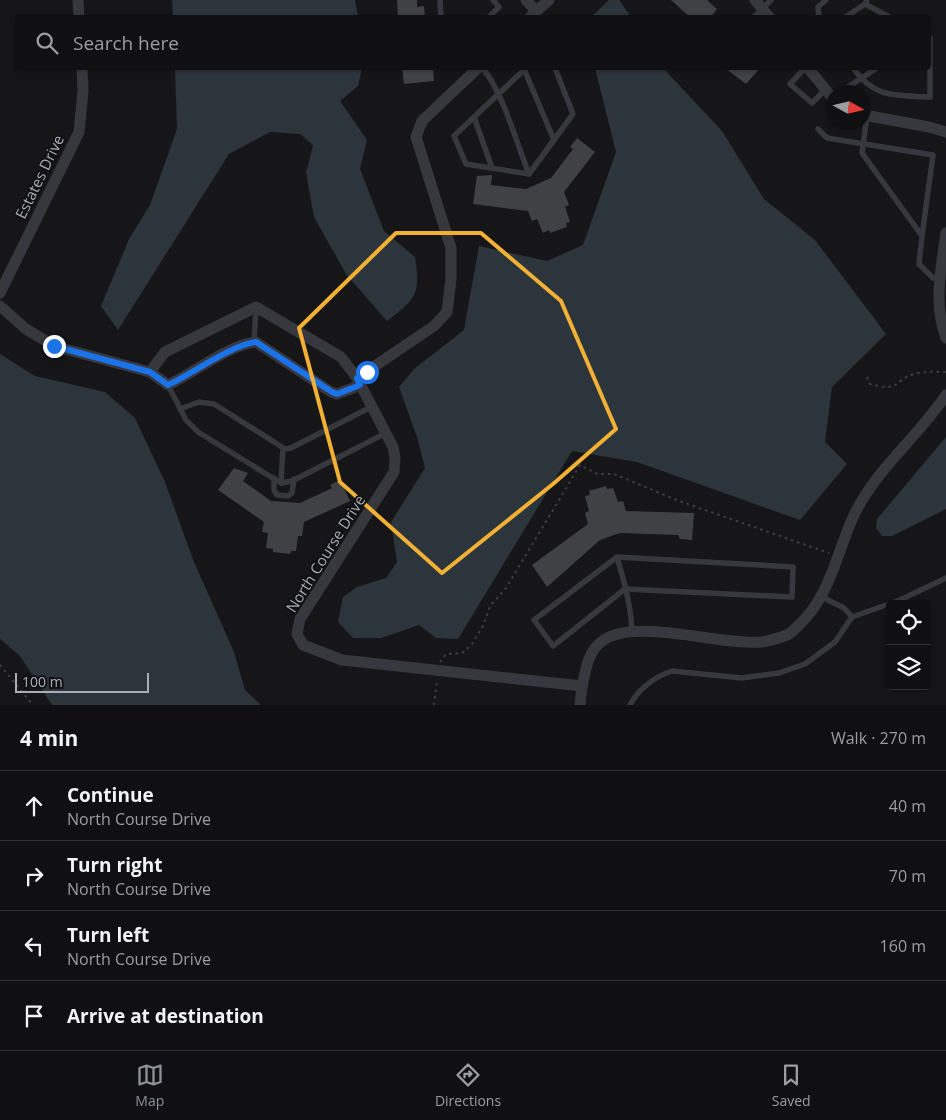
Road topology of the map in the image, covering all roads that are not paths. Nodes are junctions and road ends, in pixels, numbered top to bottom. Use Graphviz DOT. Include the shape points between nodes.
graph roads {
  1 [pos="78,0"];
  2 [pos="440,0"];
  3 [pos="493,0"];
  4 [pos="526,0"];
  5 [pos="549,0"];
  6 [pos="826,0"];
  7 [pos="866,2"];
  8 [pos="532,14"];
  9 [pos="79,15"];
  10 [pos="442,15"];
  11 [pos="491,15"];
  12 [pos="819,15"];
  13 [pos="848,15"];
  14 [pos="886,15"];
  15 [pos="82,70"];
  16 [pos="476,70"];
  17 [pos="484,70"];
  18 [pos="523,70"];
  19 [pos="526,70"];
  20 [pos="556,70"];
  21 [pos="810,70"];
  22 [pos="812,70"];
  23 [pos="855,70"];
  24 [pos="873,70"];
  25 [pos="930,70"];
  26 [pos="860,77"];
  27 [pos="849,85"];
  28 [pos="826,87"];
  29 [pos="497,94"];
  30 [pos="826,98"];
  31 [pos="474,116"];
  32 [pos="871,117"];
  33 [pos="818,129"];
  34 [pos="864,130"];
  35 [pos="946,132"];
  36 [pos="554,140"];
  37 [pos="863,144"];
  38 [pos="492,168"];
  39 [pos="529,174"];
  40 [pos="946,233"];
  41 [pos="922,236"];
  42 [pos="940,279"];
  43 [pos="0,293"];
  44 [pos="0,306"];
  45 [pos="256,308"];
  46 [pos="946,338"];
  47 [pos="254,343"];
  48 [pos="150,372"];
  49 [pos="359,382"];
  50 [pos="168,385"];
  51 [pos="946,395"];
  52 [pos="371,407"];
  53 [pos="180,409"];
  54 [pos="386,433"];
  55 [pos="283,448"];
  56 [pos="274,478"];
  57 [pos="294,480"];
  58 [pos="281,482"];
  59 [pos="618,557"];
  60 [pos="946,578"];
  61 [pos="625,589"];
  62 [pos="822,597"];
  63 [pos="852,618"];
  64 [pos="632,631"];
  65 [pos="582,686"];
  66 [pos="580,705"];
  67 [pos="630,705"];
  1 -- 9 [label="street"];
  2 -- 10 [label="lane"];
  3 -- 11 [label="lane" via="499,7"];
  4 -- 8 [label="street"];
  5 -- 8 [label="street"];
  6 -- 12 [label="lane" via="818,7"];
  7 -- 13 [label="lane"];
  7 -- 14 [label="lane"];
  15 -- 43 [label="street, Estates Drive" via="79,132"];
  16 -- 49 [label="street" via="422,122 416,137 451,248 446,312 434,326"];
  17 -- 29 [label="lane"];
  18 -- 29 [label="lane"];
  19 -- 36 [label="lane"];
  20 -- 36 [label="lane" via="572,114"];
  21 -- 30 [label="lane" via="790,84 812,103"];
  22 -- 28 [label="street"];
  23 -- 26 [label="lane"];
  24 -- 26 [label="lane"];
  25 -- 26 [label="lane" via="930,97 877,92"];
  26 -- 27 [label="lane"];
  29 -- 31 [label="lane"];
  29 -- 39 [label="lane"];
  31 -- 38 [label="lane"];
  31 -- 38 [label="lane" via="454,136 466,164"];
  32 -- 35 [label="street"];
  33 -- 37 [label="lane" via="827,138"];
  34 -- 37 [label="lane"];
  36 -- 39 [label="lane"];
  37 -- 41 [label="lane" via="862,153"];
  37 -- 41 [label="lane" via="933,155"];
  38 -- 39 [label="lane"];
  40 -- 42 [label="street"];
  41 -- 42 [label="lane" via="919,264 933,278"];
  42 -- 46 [label="street" via="939,318"];
  44 -- 48 [label="street" via="26,329 54,346"];
  45 -- 47 [label="lane"];
  45 -- 48 [label="street" via="165,352"];
  45 -- 49 [label="street, North Course Drive" via="341,357"];
  47 -- 49 [label="street" via="337,394"];
  47 -- 50 [label="street" via="230,351"];
  48 -- 50 [label="street"];
  49 -- 52 [label="street, North Course Drive"];
  50 -- 53 [label="lane"];
  51 -- 62 [label="street" via="867,491"];
  52 -- 54 [label="street, North Course Drive"];
  52 -- 55 [label="lane" via="291,448"];
  53 -- 55 [label="lane" via="199,402 214,404"];
  53 -- 56 [label="lane" via="198,432"];
  54 -- 57 [label="lane"];
  54 -- 65 [label="street, North Course Drive" via="395,458 394,472 300,618 297,634 303,645 342,660"];
  55 -- 58 [label="lane"];
  56 -- 57 [label="lane" via="277,495 292,493"];
  56 -- 58 [label="lane"];
  57 -- 58 [label="lane"];
  59 -- 61 [label="lane"];
  59 -- 61 [label="lane" via="534,620 553,646"];
  59 -- 61 [label="lane" via="793,567 792,597"];
  60 -- 63 [label="lane"];
  61 -- 64 [label="lane"];
  62 -- 63 [label="lane" via="844,608"];
  62 -- 64 [label="street" via="810,615 789,634 762,642"];
  63 -- 67 [label="lane" via="834,642 805,664 779,674 753,678 672,671 645,686"];
  64 -- 65 [label="street" via="601,642 588,659"];
  65 -- 66 [label="street"];
}
